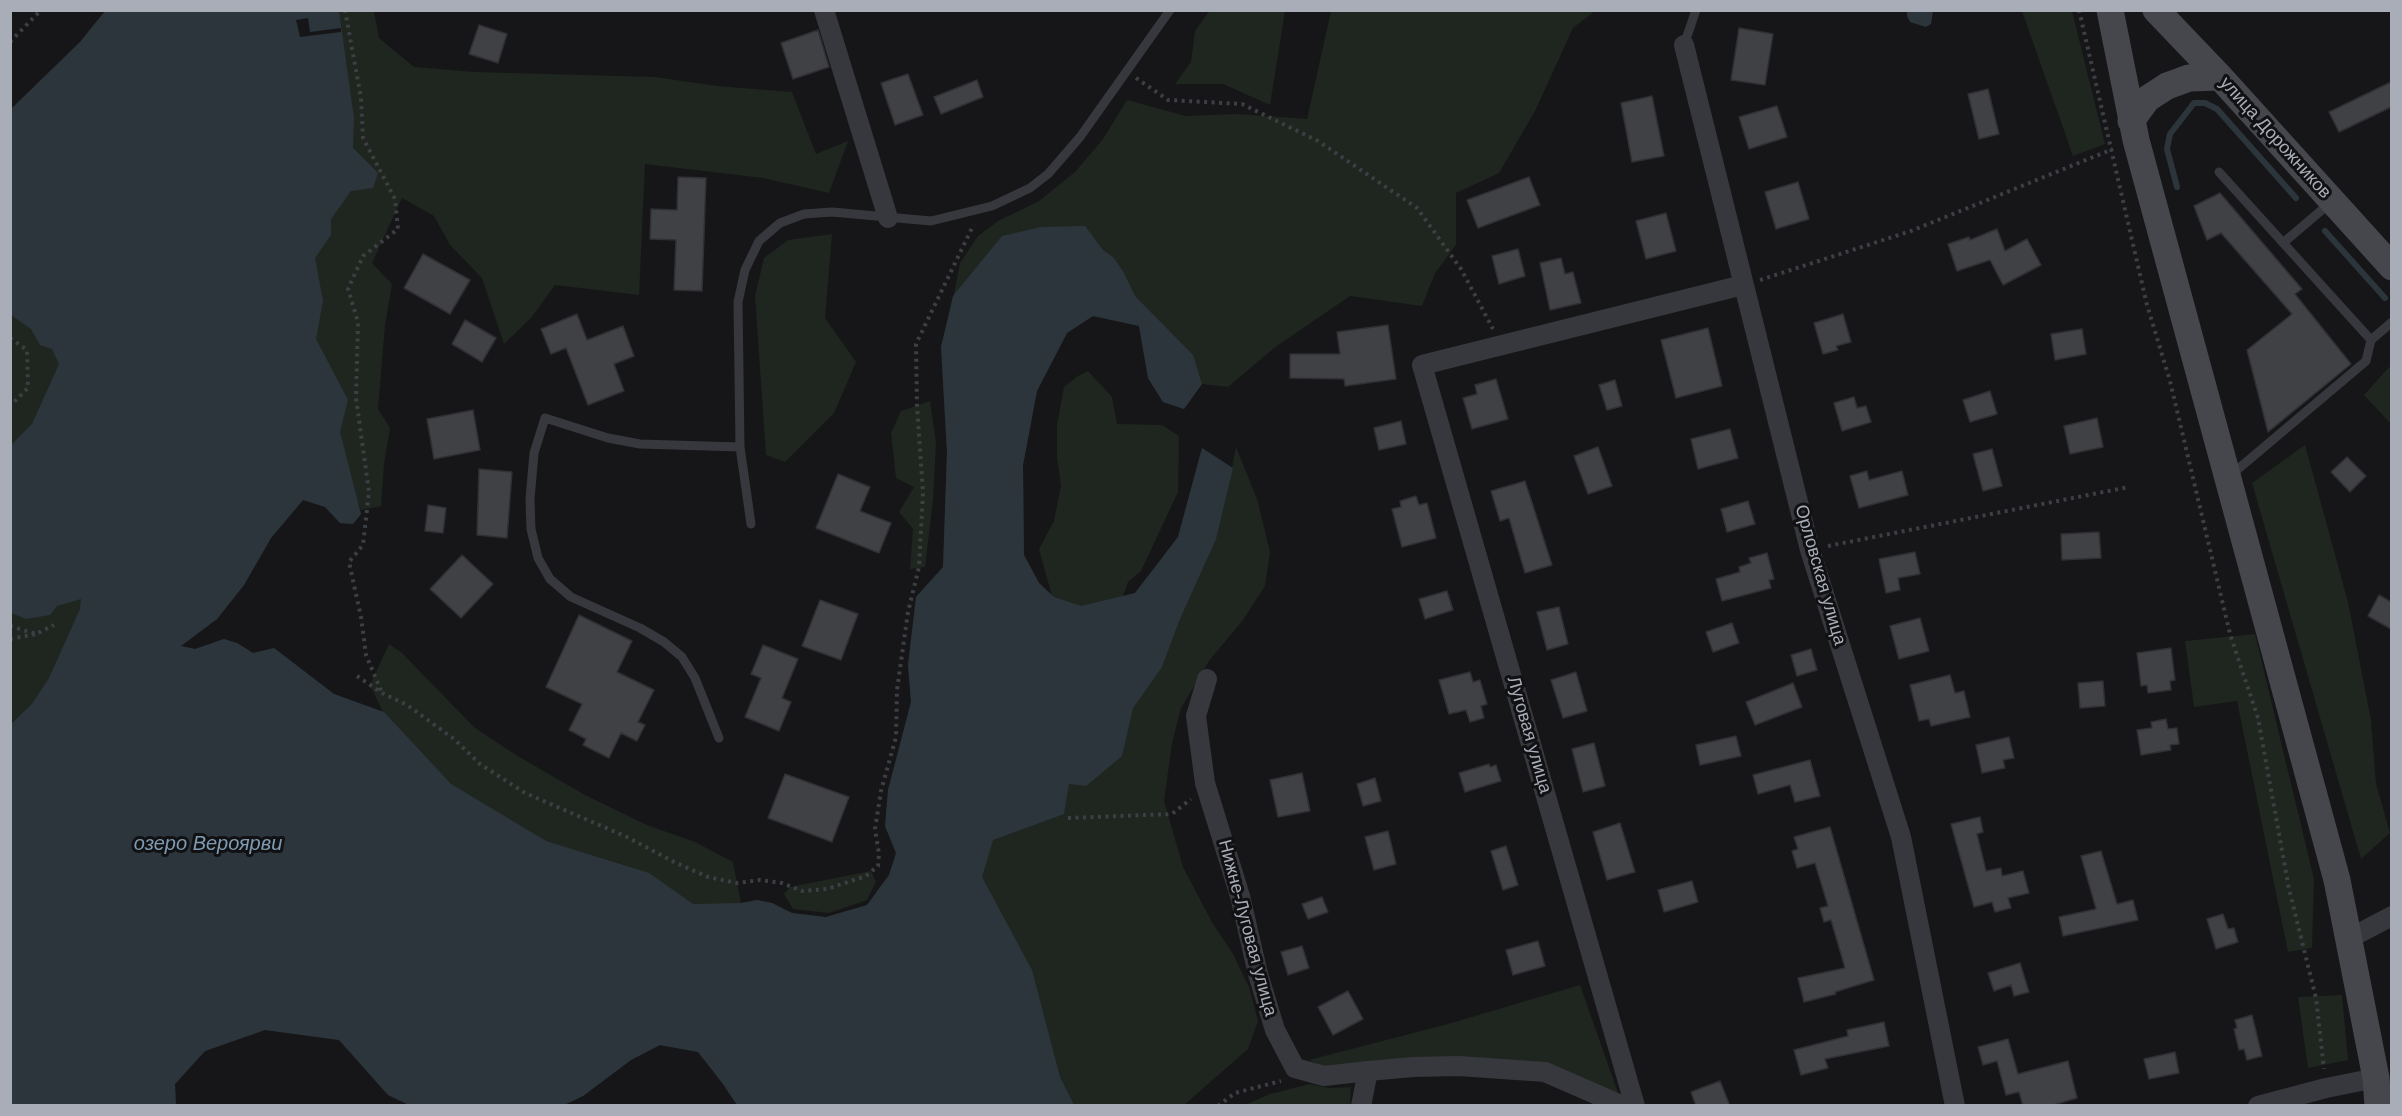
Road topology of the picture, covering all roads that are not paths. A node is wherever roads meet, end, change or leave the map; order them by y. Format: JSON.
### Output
{"nodes":[{"id":1,"x":824,"y":10,"type":"edge"},
{"id":2,"x":1170,"y":10,"type":"edge"},
{"id":3,"x":1696,"y":10,"type":"edge"},
{"id":4,"x":2110,"y":10,"type":"edge"},
{"id":5,"x":2156,"y":10,"type":"edge"},
{"id":6,"x":1684,"y":45,"type":"joint"},
{"id":7,"x":2220,"y":78,"type":"junction"},
{"id":8,"x":2126,"y":137,"type":"junction"},
{"id":9,"x":2218,"y":172,"type":"dead end"},
{"id":10,"x":2332,"y":201,"type":"junction"},
{"id":11,"x":888,"y":218,"type":"junction"},
{"id":12,"x":2283,"y":243,"type":"junction"},
{"id":13,"x":2391,"y":267,"type":"edge"},
{"id":14,"x":1743,"y":285,"type":"junction"},
{"id":15,"x":2391,"y":322,"type":"edge"},
{"id":16,"x":2371,"y":340,"type":"junction"},
{"id":17,"x":740,"y":447,"type":"junction"},
{"id":18,"x":2228,"y":478,"type":"junction"},
{"id":19,"x":751,"y":524,"type":"dead end"},
{"id":20,"x":1207,"y":679,"type":"dead end"},
{"id":21,"x":719,"y":738,"type":"dead end"},
{"id":22,"x":2391,"y":916,"type":"edge"},
{"id":23,"x":2350,"y":938,"type":"junction"},
{"id":24,"x":1368,"y":1071,"type":"junction"},
{"id":25,"x":2376,"y":1078,"type":"junction"},
{"id":26,"x":1361,"y":1106,"type":"edge"},
{"id":27,"x":1623,"y":1106,"type":"edge"},
{"id":28,"x":1635,"y":1106,"type":"edge"},
{"id":29,"x":1955,"y":1106,"type":"edge"},
{"id":30,"x":2258,"y":1106,"type":"edge"},
{"id":31,"x":2378,"y":1106,"type":"edge"}],
"edges":[{"from":1,"to":11,"type":"street"},
{"from":2,"to":11,"type":"lane"},
{"from":3,"to":6,"type":"lane"},
{"from":4,"to":8,"type":"main road"},
{"from":5,"to":7,"type":"main road","name":"улица Дорожников"},
{"from":6,"to":14,"type":"street","name":"Орловская улица"},
{"from":7,"to":8,"type":"main road"},
{"from":7,"to":10,"type":"main road","name":"улица Дорожников"},
{"from":8,"to":18,"type":"main road"},
{"from":9,"to":12,"type":"lane"},
{"from":10,"to":12,"type":"lane"},
{"from":10,"to":13,"type":"main road","name":"улица Дорожников"},
{"from":11,"to":17,"type":"lane"},
{"from":12,"to":16,"type":"lane"},
{"from":14,"to":28,"type":"street","name":"Луговая улица"},
{"from":14,"to":29,"type":"street","name":"Орловская улица"},
{"from":15,"to":16,"type":"lane"},
{"from":16,"to":18,"type":"lane"},
{"from":17,"to":19,"type":"lane"},
{"from":17,"to":21,"type":"lane"},
{"from":18,"to":23,"type":"main road"},
{"from":20,"to":24,"type":"street","name":"Нижне-Луговая улица"},
{"from":22,"to":23,"type":"street"},
{"from":23,"to":25,"type":"main road"},
{"from":24,"to":26,"type":"street"},
{"from":24,"to":27,"type":"street","name":"Нижне-Луговая улица"},
{"from":25,"to":30,"type":"street"},
{"from":25,"to":31,"type":"main road"}]}
